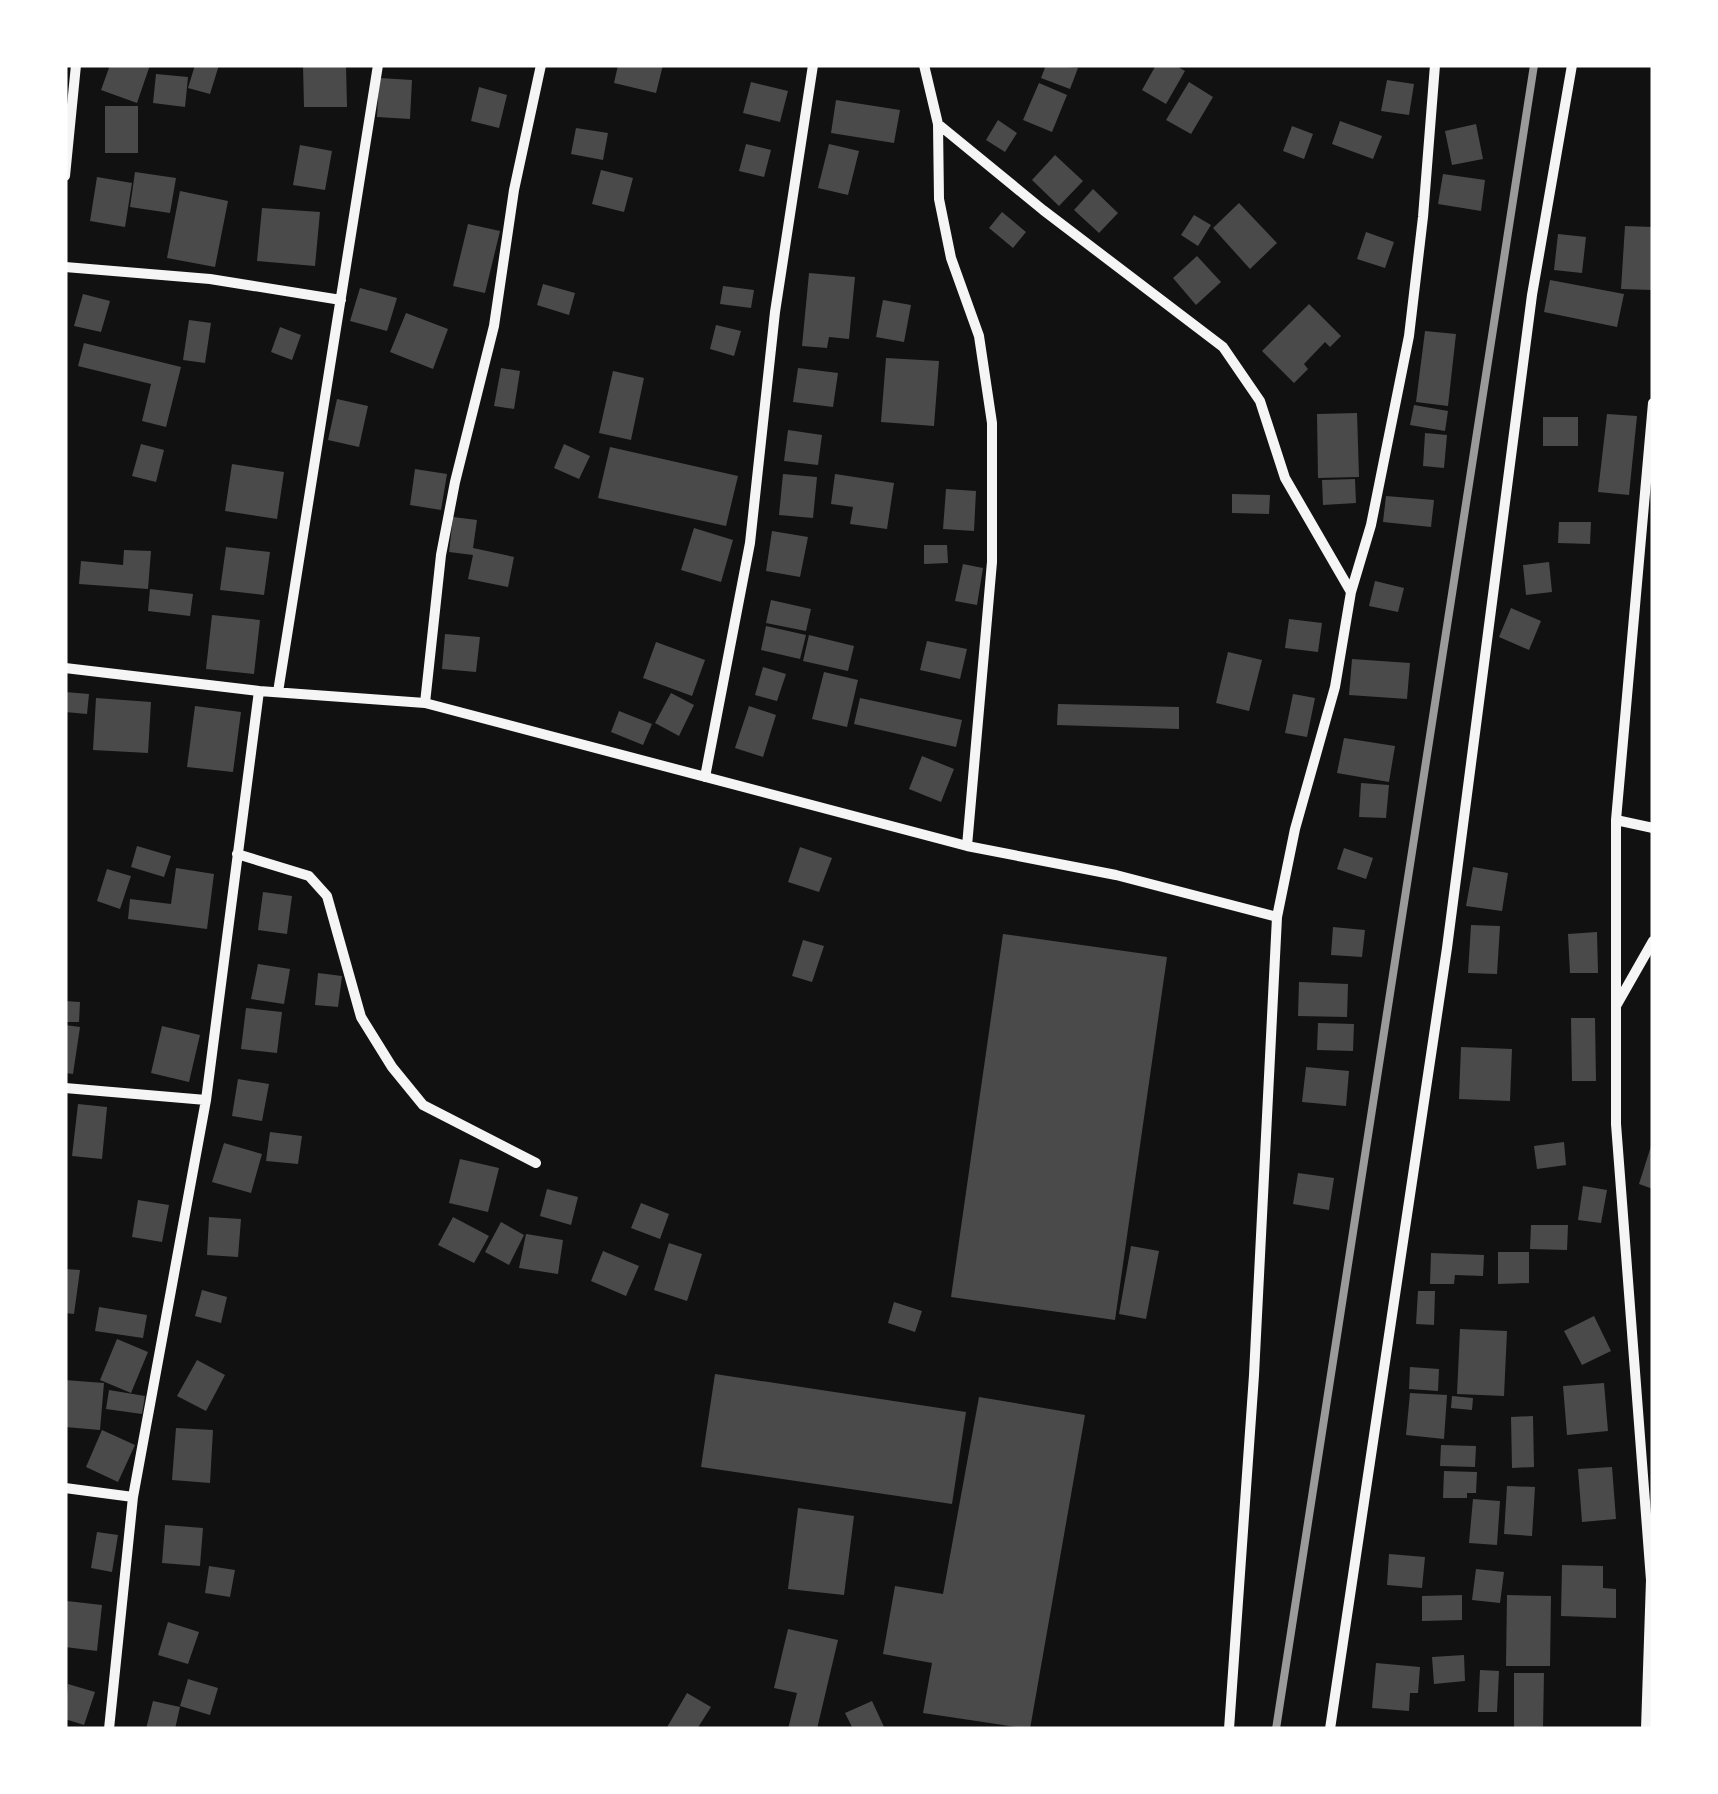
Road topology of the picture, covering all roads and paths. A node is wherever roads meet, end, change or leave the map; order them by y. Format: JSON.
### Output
{"nodes":[{"id":1,"x":76,"y":65,"type":"edge"},
{"id":2,"x":378,"y":65,"type":"edge"},
{"id":3,"x":541,"y":65,"type":"edge"},
{"id":4,"x":813,"y":65,"type":"edge"},
{"id":5,"x":924,"y":65,"type":"edge"},
{"id":6,"x":1434,"y":65,"type":"edge"},
{"id":7,"x":1572,"y":65,"type":"edge"},
{"id":8,"x":938,"y":124,"type":"junction"},
{"id":9,"x":65,"y":176,"type":"edge"},
{"id":10,"x":65,"y":267,"type":"edge"},
{"id":11,"x":341,"y":300,"type":"junction"},
{"id":12,"x":1653,"y":403,"type":"edge"},
{"id":13,"x":1351,"y":592,"type":"junction"},
{"id":14,"x":65,"y":668,"type":"edge"},
{"id":15,"x":259,"y":691,"type":"junction"},
{"id":16,"x":278,"y":692,"type":"junction"},
{"id":17,"x":425,"y":703,"type":"junction"},
{"id":18,"x":705,"y":777,"type":"junction"},
{"id":19,"x":1616,"y":820,"type":"junction"},
{"id":20,"x":1653,"y":828,"type":"edge"},
{"id":21,"x":968,"y":846,"type":"junction"},
{"id":22,"x":236,"y":854,"type":"junction"},
{"id":23,"x":1277,"y":917,"type":"junction"},
{"id":24,"x":1653,"y":941,"type":"edge"},
{"id":25,"x":1616,"y":1006,"type":"junction"},
{"id":26,"x":65,"y":1088,"type":"edge"},
{"id":27,"x":206,"y":1100,"type":"junction"},
{"id":28,"x":536,"y":1163,"type":"dead end"},
{"id":29,"x":65,"y":1488,"type":"edge"},
{"id":30,"x":133,"y":1497,"type":"junction"},
{"id":31,"x":1652,"y":1578,"type":"edge"},
{"id":32,"x":1652,"y":1617,"type":"edge"},
{"id":33,"x":109,"y":1729,"type":"edge"},
{"id":34,"x":1228,"y":1729,"type":"edge"},
{"id":35,"x":1330,"y":1729,"type":"edge"},
{"id":36,"x":1646,"y":1729,"type":"edge"}],
"edges":[{"from":1,"to":9,"type":"street"},
{"from":2,"to":11,"type":"street"},
{"from":3,"to":17,"type":"street"},
{"from":4,"to":18,"type":"street"},
{"from":5,"to":8,"type":"street"},
{"from":6,"to":13,"type":"street"},
{"from":7,"to":35,"type":"street"},
{"from":8,"to":13,"type":"street"},
{"from":8,"to":21,"type":"street"},
{"from":10,"to":11,"type":"street"},
{"from":11,"to":16,"type":"street"},
{"from":12,"to":19,"type":"street"},
{"from":13,"to":23,"type":"street"},
{"from":14,"to":15,"type":"street"},
{"from":15,"to":16,"type":"street"},
{"from":15,"to":22,"type":"street"},
{"from":16,"to":17,"type":"street"},
{"from":17,"to":18,"type":"street"},
{"from":18,"to":21,"type":"street"},
{"from":19,"to":20,"type":"street"},
{"from":19,"to":25,"type":"street"},
{"from":21,"to":23,"type":"street"},
{"from":22,"to":27,"type":"street"},
{"from":22,"to":28,"type":"street"},
{"from":23,"to":34,"type":"street"},
{"from":24,"to":25,"type":"street"},
{"from":25,"to":31,"type":"street"},
{"from":26,"to":27,"type":"street"},
{"from":27,"to":30,"type":"street"},
{"from":29,"to":30,"type":"street"},
{"from":30,"to":33,"type":"street"},
{"from":31,"to":32,"type":"street"},
{"from":32,"to":36,"type":"street"}]}
